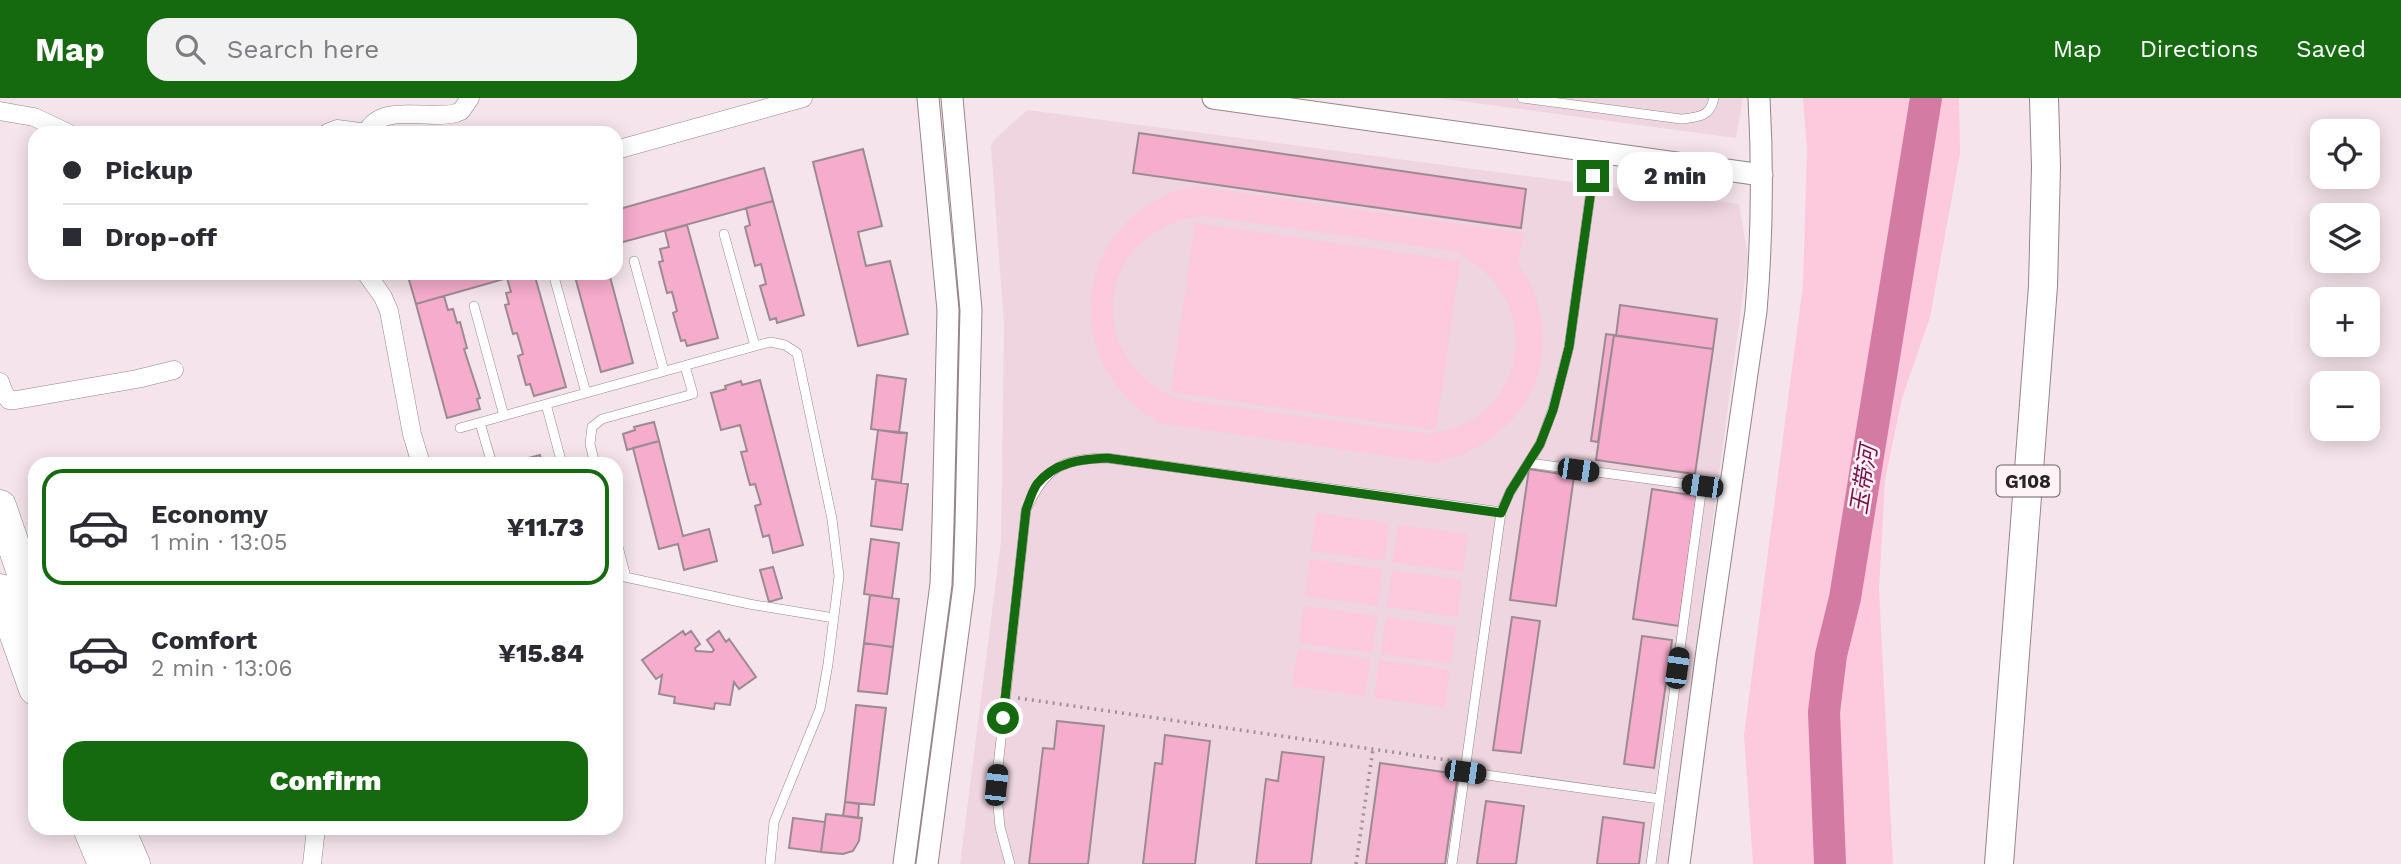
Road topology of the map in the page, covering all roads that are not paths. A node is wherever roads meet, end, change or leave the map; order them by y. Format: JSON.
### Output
{"nodes":[{"id":1,"x":470,"y":98,"type":"edge"},
{"id":2,"x":803,"y":98,"type":"edge"},
{"id":3,"x":928,"y":98,"type":"edge"},
{"id":4,"x":952,"y":98,"type":"edge"},
{"id":5,"x":1213,"y":98,"type":"edge"},
{"id":6,"x":1522,"y":98,"type":"edge"},
{"id":7,"x":1714,"y":98,"type":"edge"},
{"id":8,"x":1759,"y":98,"type":"edge"},
{"id":9,"x":2044,"y":98,"type":"edge"},
{"id":10,"x":0,"y":111,"type":"edge"},
{"id":11,"x":53,"y":126,"type":"edge"},
{"id":12,"x":373,"y":126,"type":"edge"},
{"id":13,"x":623,"y":148,"type":"edge"},
{"id":14,"x":1597,"y":152,"type":"junction"},
{"id":15,"x":1762,"y":175,"type":"junction"},
{"id":16,"x":724,"y":234,"type":"dead end"},
{"id":17,"x":634,"y":261,"type":"dead end"},
{"id":18,"x":371,"y":280,"type":"edge"},
{"id":19,"x":555,"y":280,"type":"edge"},
{"id":20,"x":474,"y":306,"type":"dead end"},
{"id":21,"x":755,"y":346,"type":"junction"},
{"id":22,"x":685,"y":366,"type":"junction"},
{"id":23,"x":174,"y":370,"type":"dead end"},
{"id":24,"x":664,"y":371,"type":"junction"},
{"id":25,"x":0,"y":382,"type":"edge"},
{"id":26,"x":586,"y":393,"type":"junction"},
{"id":27,"x":546,"y":404,"type":"junction"},
{"id":28,"x":504,"y":416,"type":"junction"},
{"id":29,"x":480,"y":423,"type":"junction"},
{"id":30,"x":460,"y":428,"type":"dead end"},
{"id":31,"x":419,"y":457,"type":"edge"},
{"id":32,"x":490,"y":457,"type":"edge"},
{"id":33,"x":560,"y":457,"type":"edge"},
{"id":34,"x":594,"y":457,"type":"edge"},
{"id":35,"x":1529,"y":463,"type":"junction"},
{"id":36,"x":0,"y":506,"type":"edge"},
{"id":37,"x":1501,"y":513,"type":"junction"},
{"id":38,"x":623,"y":566,"type":"edge"},
{"id":39,"x":623,"y":576,"type":"edge"},
{"id":40,"x":626,"y":577,"type":"junction"},
{"id":41,"x":28,"y":588,"type":"edge"},
{"id":42,"x":0,"y":590,"type":"edge"},
{"id":43,"x":834,"y":618,"type":"junction"},
{"id":44,"x":28,"y":669,"type":"edge"},
{"id":45,"x":1466,"y":767,"type":"junction"},
{"id":46,"x":1660,"y":799,"type":"junction"},
{"id":47,"x":92,"y":835,"type":"edge"},
{"id":48,"x":121,"y":835,"type":"edge"},
{"id":49,"x":315,"y":835,"type":"edge"},
{"id":50,"x":104,"y":864,"type":"edge"},
{"id":51,"x":134,"y":864,"type":"edge"},
{"id":52,"x":312,"y":864,"type":"edge"},
{"id":53,"x":770,"y":864,"type":"edge"},
{"id":54,"x":904,"y":864,"type":"edge"},
{"id":55,"x":927,"y":864,"type":"edge"},
{"id":56,"x":1010,"y":864,"type":"edge"},
{"id":57,"x":1452,"y":864,"type":"edge"},
{"id":58,"x":1651,"y":864,"type":"edge"},
{"id":59,"x":1679,"y":864,"type":"edge"},
{"id":60,"x":1999,"y":864,"type":"edge"}],
"edges":[{"from":1,"to":12,"type":"street"},
{"from":2,"to":13,"type":"street"},
{"from":3,"to":54,"type":"street"},
{"from":4,"to":55,"type":"street"},
{"from":5,"to":14,"type":"street"},
{"from":6,"to":7,"type":"lane"},
{"from":8,"to":15,"type":"street"},
{"from":9,"to":60,"type":"highway","number":"G108"},
{"from":10,"to":11,"type":"street"},
{"from":14,"to":15,"type":"street"},
{"from":14,"to":35,"type":"lane"},
{"from":15,"to":59,"type":"street"},
{"from":16,"to":21,"type":"lane"},
{"from":17,"to":24,"type":"lane"},
{"from":18,"to":31,"type":"street"},
{"from":19,"to":26,"type":"lane"},
{"from":20,"to":28,"type":"lane"},
{"from":21,"to":22,"type":"lane"},
{"from":21,"to":43,"type":"lane"},
{"from":22,"to":24,"type":"lane"},
{"from":22,"to":34,"type":"lane"},
{"from":23,"to":25,"type":"street"},
{"from":24,"to":26,"type":"lane"},
{"from":26,"to":27,"type":"lane"},
{"from":27,"to":28,"type":"lane"},
{"from":27,"to":33,"type":"lane"},
{"from":28,"to":29,"type":"lane"},
{"from":29,"to":30,"type":"lane"},
{"from":29,"to":32,"type":"lane"},
{"from":35,"to":37,"type":"lane"},
{"from":35,"to":46,"type":"lane"},
{"from":36,"to":41,"type":"highway"},
{"from":37,"to":45,"type":"lane"},
{"from":37,"to":56,"type":"lane"},
{"from":38,"to":40,"type":"lane"},
{"from":39,"to":40,"type":"lane"},
{"from":40,"to":43,"type":"lane"},
{"from":42,"to":44,"type":"highway"},
{"from":43,"to":53,"type":"lane"},
{"from":45,"to":46,"type":"lane"},
{"from":45,"to":57,"type":"lane"},
{"from":46,"to":58,"type":"lane"},
{"from":47,"to":50,"type":"highway"},
{"from":48,"to":51,"type":"highway"},
{"from":49,"to":52,"type":"street"}]}
